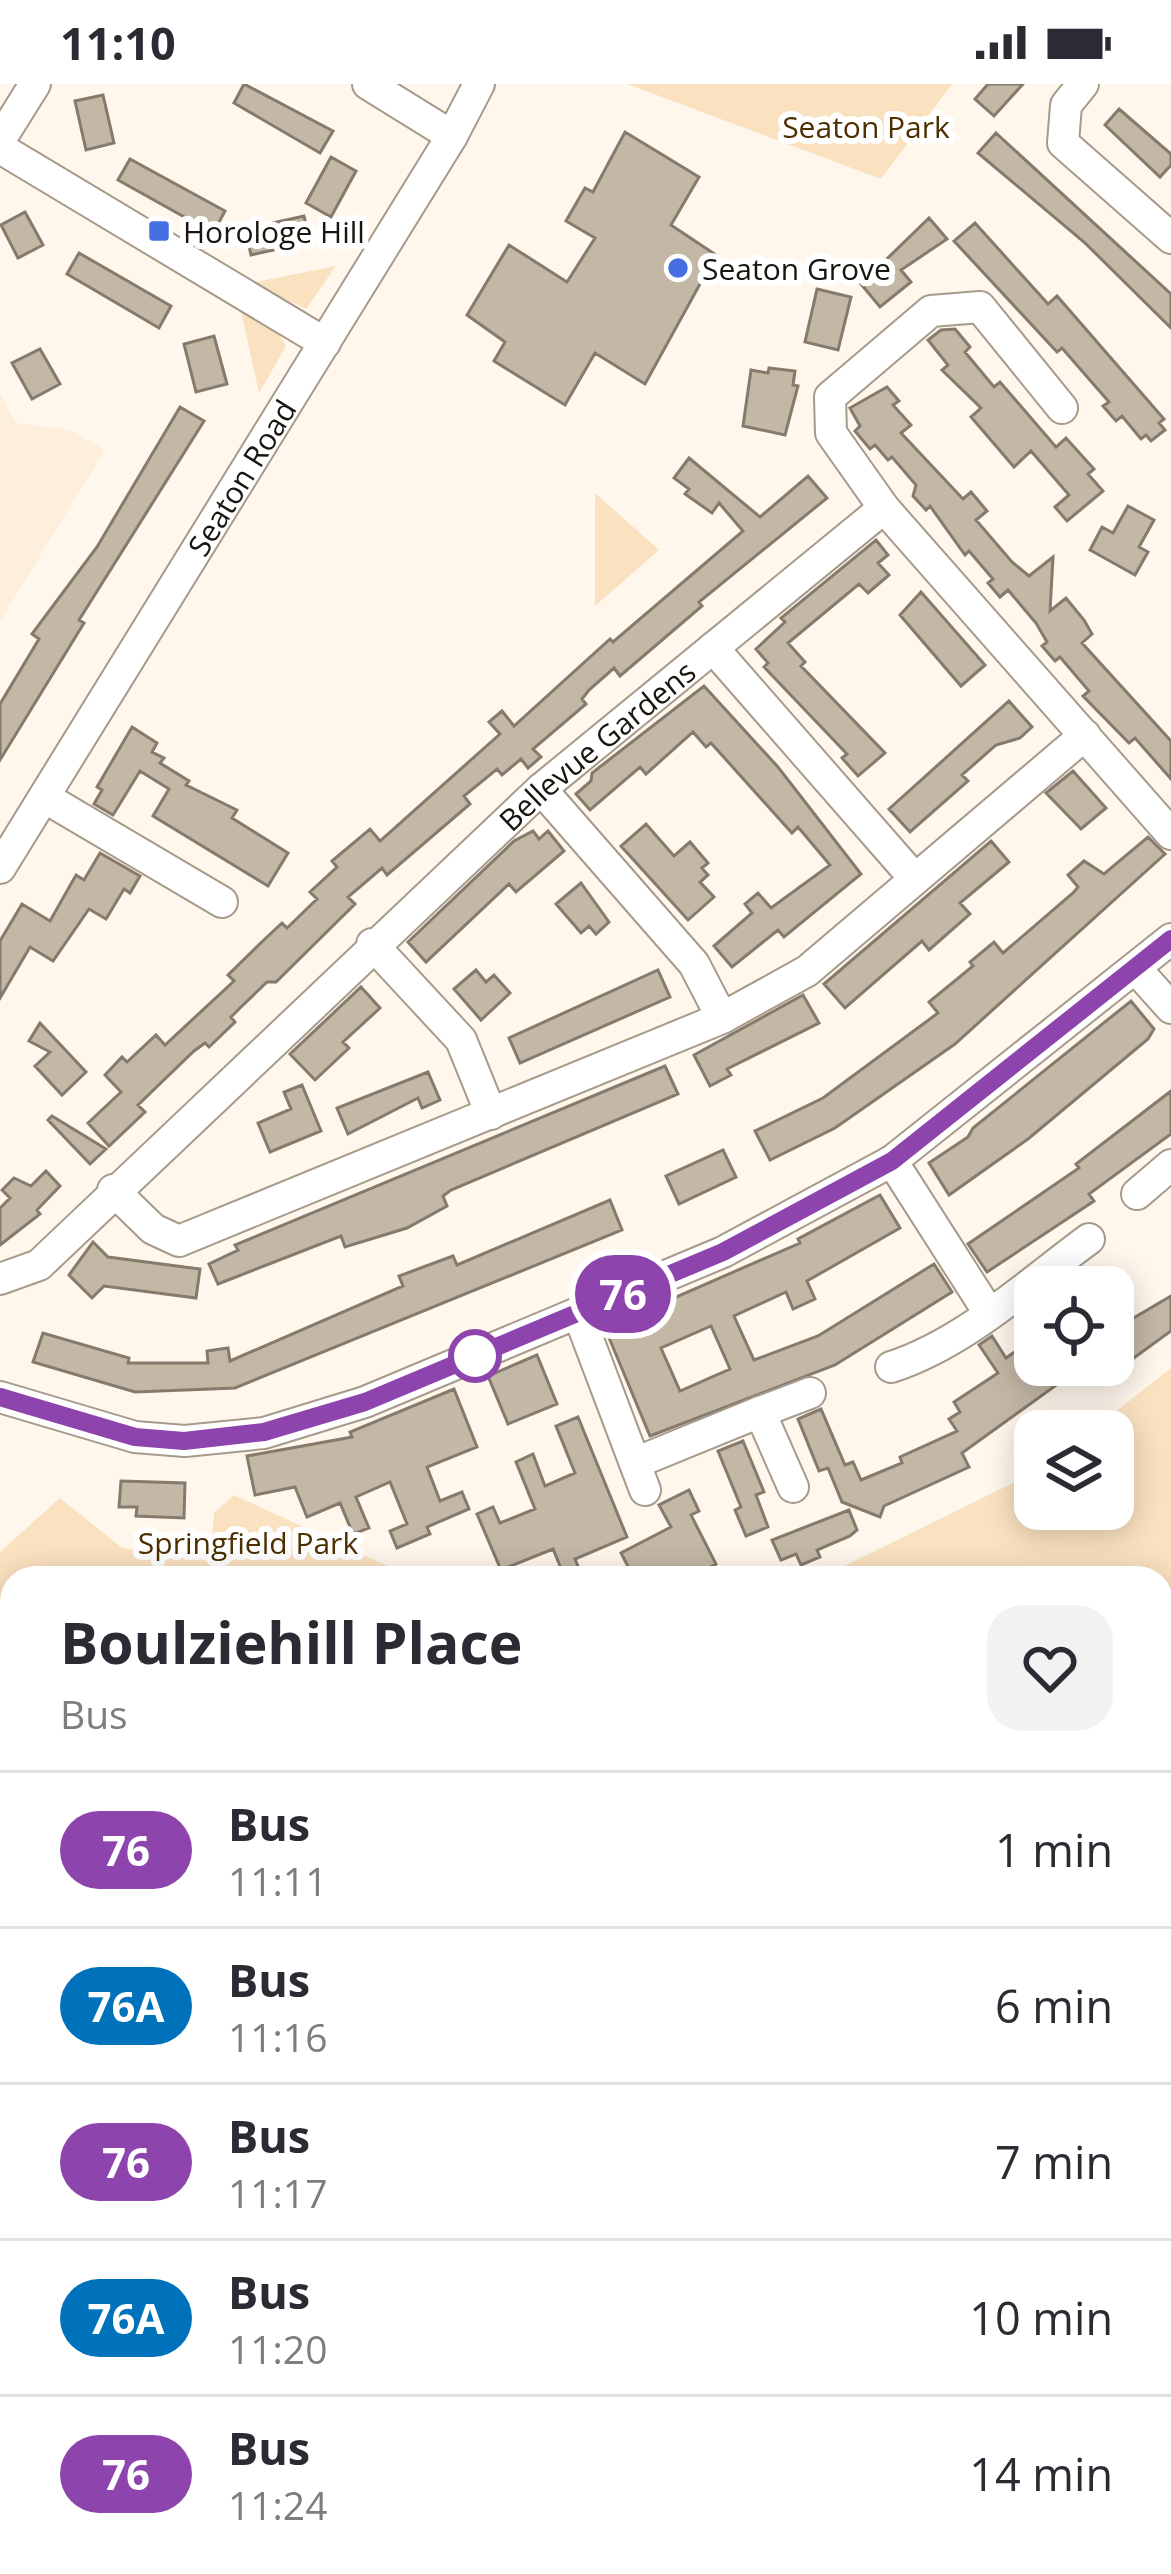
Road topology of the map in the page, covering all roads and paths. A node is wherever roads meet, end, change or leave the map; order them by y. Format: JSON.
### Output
{"nodes":[{"id":1,"x":35,"y":84,"type":"edge"},
{"id":2,"x":368,"y":84,"type":"edge"},
{"id":3,"x":478,"y":84,"type":"edge"},
{"id":4,"x":1083,"y":84,"type":"edge"},
{"id":5,"x":452,"y":136,"type":"junction"},
{"id":6,"x":0,"y":144,"type":"edge"},
{"id":7,"x":1171,"y":238,"type":"edge"},
{"id":8,"x":325,"y":343,"type":"junction"},
{"id":9,"x":1062,"y":408,"type":"dead end"},
{"id":10,"x":884,"y":508,"type":"junction"},
{"id":11,"x":713,"y":648,"type":"junction"},
{"id":12,"x":1084,"y":735,"type":"junction"},
{"id":13,"x":542,"y":789,"type":"junction"},
{"id":14,"x":44,"y":797,"type":"junction"},
{"id":15,"x":1171,"y":833,"type":"edge"},
{"id":16,"x":0,"y":868,"type":"edge"},
{"id":17,"x":915,"y":879,"type":"junction"},
{"id":18,"x":222,"y":902,"type":"dead end"},
{"id":19,"x":1171,"y":939,"type":"edge"},
{"id":20,"x":373,"y":944,"type":"junction"},
{"id":21,"x":1137,"y":970,"type":"junction"},
{"id":22,"x":1171,"y":1008,"type":"edge"},
{"id":23,"x":722,"y":1018,"type":"junction"},
{"id":24,"x":491,"y":1114,"type":"junction"},
{"id":25,"x":892,"y":1161,"type":"junction"},
{"id":26,"x":1171,"y":1165,"type":"edge"},
{"id":27,"x":113,"y":1190,"type":"junction"},
{"id":28,"x":1137,"y":1194,"type":"dead end"},
{"id":29,"x":1088,"y":1239,"type":"dead end"},
{"id":30,"x":0,"y":1279,"type":"edge"},
{"id":31,"x":578,"y":1312,"type":"junction"},
{"id":32,"x":989,"y":1312,"type":"junction"},
{"id":33,"x":891,"y":1367,"type":"dead end"},
{"id":34,"x":810,"y":1393,"type":"dead end"},
{"id":35,"x":0,"y":1397,"type":"edge"},
{"id":36,"x":760,"y":1412,"type":"junction"},
{"id":37,"x":793,"y":1487,"type":"dead end"}],
"edges":[{"from":1,"to":6,"type":"street"},
{"from":2,"to":5,"type":"street"},
{"from":3,"to":5,"type":"street","name":"Seaton Road"},
{"from":4,"to":7,"type":"street"},
{"from":5,"to":8,"type":"street","name":"Seaton Road"},
{"from":6,"to":8,"type":"street"},
{"from":8,"to":14,"type":"street","name":"Seaton Road"},
{"from":9,"to":10,"type":"street"},
{"from":10,"to":11,"type":"street","name":"Bellevue Gardens"},
{"from":10,"to":12,"type":"street"},
{"from":11,"to":13,"type":"street","name":"Bellevue Gardens"},
{"from":11,"to":17,"type":"street"},
{"from":12,"to":15,"type":"street"},
{"from":12,"to":17,"type":"street"},
{"from":13,"to":20,"type":"street","name":"Bellevue Gardens"},
{"from":13,"to":23,"type":"street"},
{"from":14,"to":16,"type":"street","name":"Seaton Road"},
{"from":14,"to":18,"type":"street"},
{"from":17,"to":23,"type":"street"},
{"from":19,"to":21,"type":"street"},
{"from":20,"to":24,"type":"street"},
{"from":20,"to":27,"type":"street","name":"Bellevue Gardens"},
{"from":21,"to":22,"type":"street"},
{"from":21,"to":25,"type":"street"},
{"from":23,"to":24,"type":"street"},
{"from":24,"to":27,"type":"street"},
{"from":25,"to":31,"type":"street"},
{"from":25,"to":32,"type":"street"},
{"from":26,"to":28,"type":"street"},
{"from":27,"to":30,"type":"street","name":"Bellevue Gardens"},
{"from":29,"to":32,"type":"street"},
{"from":31,"to":35,"type":"street"},
{"from":31,"to":36,"type":"street"},
{"from":32,"to":33,"type":"street"},
{"from":34,"to":36,"type":"street"},
{"from":36,"to":37,"type":"street"}]}
